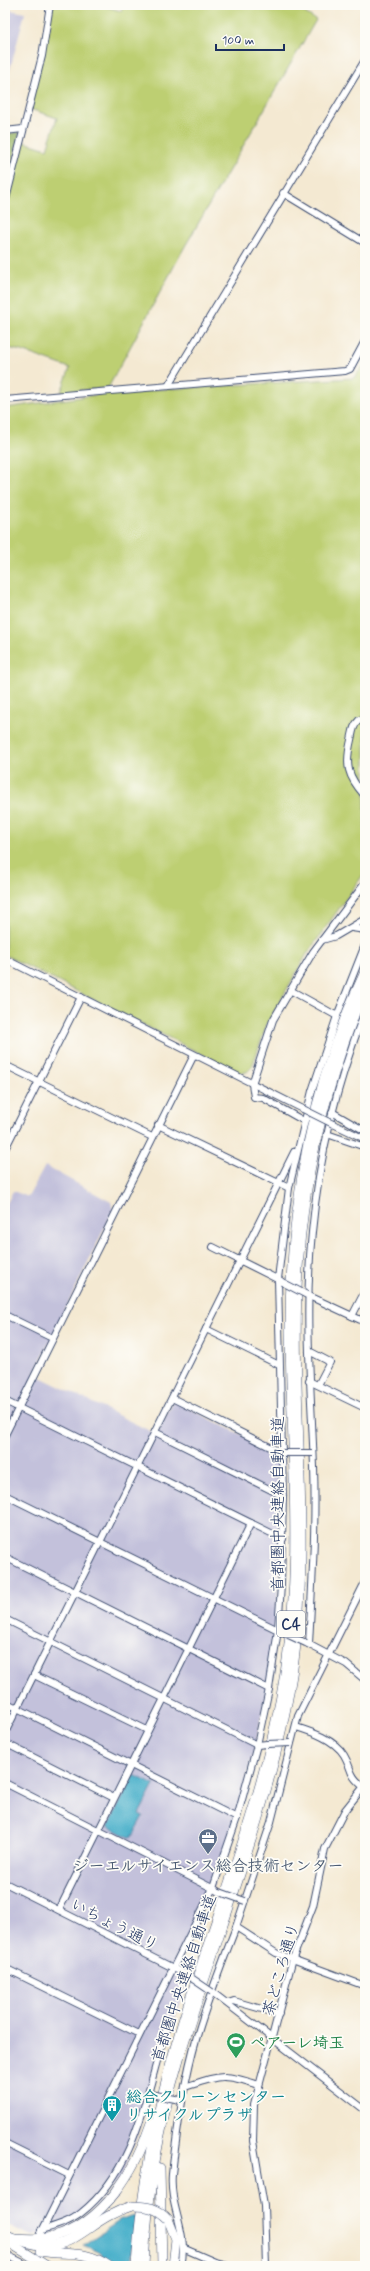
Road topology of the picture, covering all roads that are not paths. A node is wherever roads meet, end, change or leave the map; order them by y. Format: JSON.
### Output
{"nodes":[{"id":1,"x":50,"y":5,"type":"edge"},
{"id":2,"x":365,"y":60,"type":"edge"},
{"id":3,"x":23,"y":129,"type":"junction"},
{"id":4,"x":5,"y":130,"type":"edge"},
{"id":5,"x":283,"y":193,"type":"junction"},
{"id":6,"x":5,"y":203,"type":"edge"},
{"id":7,"x":365,"y":243,"type":"edge"},
{"id":8,"x":365,"y":341,"type":"edge"},
{"id":9,"x":168,"y":386,"type":"junction"},
{"id":10,"x":5,"y":400,"type":"edge"},
{"id":11,"x":359,"y":720,"type":"tunnel mouth"},
{"id":12,"x":364,"y":793,"type":"edge"},
{"id":13,"x":365,"y":883,"type":"edge"},
{"id":14,"x":365,"y":920,"type":"edge"},
{"id":15,"x":352,"y":928,"type":"junction"},
{"id":16,"x":365,"y":930,"type":"edge"},
{"id":17,"x":322,"y":940,"type":"junction"},
{"id":18,"x":365,"y":946,"type":"edge"},
{"id":19,"x":5,"y":959,"type":"edge"},
{"id":20,"x":365,"y":972,"type":"edge"},
{"id":21,"x":365,"y":988,"type":"edge"},
{"id":22,"x":290,"y":990,"type":"junction"},
{"id":23,"x":80,"y":997,"type":"junction"},
{"id":24,"x":365,"y":1011,"type":"edge"},
{"id":25,"x":337,"y":1016,"type":"junction"},
{"id":26,"x":194,"y":1055,"type":"junction"},
{"id":27,"x":5,"y":1064,"type":"edge"},
{"id":28,"x":39,"y":1081,"type":"junction"},
{"id":29,"x":252,"y":1084,"type":"junction"},
{"id":30,"x":332,"y":1112,"type":"junction"},
{"id":31,"x":304,"y":1121,"type":"junction"},
{"id":32,"x":158,"y":1124,"type":"junction"},
{"id":33,"x":365,"y":1131,"type":"edge"},
{"id":34,"x":327,"y":1134,"type":"junction"},
{"id":35,"x":152,"y":1138,"type":"junction"},
{"id":36,"x":365,"y":1139,"type":"edge"},
{"id":37,"x":298,"y":1144,"type":"junction"},
{"id":38,"x":365,"y":1147,"type":"edge"},
{"id":39,"x":5,"y":1149,"type":"edge"},
{"id":40,"x":279,"y":1183,"type":"junction"},
{"id":41,"x":289,"y":1188,"type":"junction"},
{"id":42,"x":213,"y":1247,"type":"dead end"},
{"id":43,"x":240,"y":1261,"type":"junction"},
{"id":44,"x":280,"y":1280,"type":"junction"},
{"id":45,"x":365,"y":1291,"type":"edge"},
{"id":46,"x":308,"y":1295,"type":"junction"},
{"id":47,"x":5,"y":1315,"type":"edge"},
{"id":48,"x":352,"y":1316,"type":"junction"},
{"id":49,"x":365,"y":1322,"type":"edge"},
{"id":50,"x":206,"y":1329,"type":"junction"},
{"id":51,"x":52,"y":1338,"type":"junction"},
{"id":52,"x":309,"y":1351,"type":"junction"},
{"id":53,"x":279,"y":1365,"type":"junction"},
{"id":54,"x":309,"y":1381,"type":"junction"},
{"id":55,"x":318,"y":1385,"type":"junction"},
{"id":56,"x":172,"y":1398,"type":"junction"},
{"id":57,"x":5,"y":1401,"type":"edge"},
{"id":58,"x":18,"y":1407,"type":"junction"},
{"id":59,"x":365,"y":1408,"type":"edge"},
{"id":60,"x":155,"y":1432,"type":"junction"},
{"id":61,"x":5,"y":1435,"type":"edge"},
{"id":62,"x":282,"y":1453,"type":"junction"},
{"id":63,"x":313,"y":1453,"type":"junction"},
{"id":64,"x":138,"y":1466,"type":"junction"},
{"id":65,"x":5,"y":1495,"type":"edge"},
{"id":66,"x":283,"y":1496,"type":"junction"},
{"id":67,"x":251,"y":1523,"type":"junction"},
{"id":68,"x":283,"y":1538,"type":"junction"},
{"id":69,"x":100,"y":1542,"type":"junction"},
{"id":70,"x":5,"y":1557,"type":"edge"},
{"id":71,"x":365,"y":1582,"type":"edge"},
{"id":72,"x":75,"y":1592,"type":"junction"},
{"id":73,"x":214,"y":1597,"type":"junction"},
{"id":74,"x":5,"y":1619,"type":"edge"},
{"id":75,"x":280,"y":1631,"type":"junction"},
{"id":76,"x":50,"y":1642,"type":"junction"},
{"id":77,"x":307,"y":1644,"type":"junction"},
{"id":78,"x":188,"y":1648,"type":"junction"},
{"id":79,"x":329,"y":1654,"type":"junction"},
{"id":80,"x":34,"y":1675,"type":"junction"},
{"id":81,"x":365,"y":1680,"type":"edge"},
{"id":82,"x":269,"y":1689,"type":"junction"},
{"id":83,"x":163,"y":1697,"type":"junction"},
{"id":84,"x":5,"y":1702,"type":"edge"},
{"id":85,"x":17,"y":1708,"type":"junction"},
{"id":86,"x":296,"y":1727,"type":"junction"},
{"id":87,"x":147,"y":1730,"type":"junction"},
{"id":88,"x":5,"y":1733,"type":"edge"},
{"id":89,"x":291,"y":1743,"type":"junction"},
{"id":90,"x":5,"y":1744,"type":"edge"},
{"id":91,"x":257,"y":1745,"type":"junction"},
{"id":92,"x":131,"y":1765,"type":"junction"},
{"id":93,"x":5,"y":1783,"type":"edge"},
{"id":94,"x":364,"y":1787,"type":"edge"},
{"id":95,"x":114,"y":1798,"type":"junction"},
{"id":96,"x":237,"y":1818,"type":"junction"},
{"id":97,"x":99,"y":1829,"type":"junction"},
{"id":98,"x":5,"y":1883,"type":"edge"},
{"id":99,"x":215,"y":1889,"type":"junction"},
{"id":100,"x":245,"y":1901,"type":"junction"},
{"id":101,"x":59,"y":1910,"type":"junction"},
{"id":102,"x":236,"y":1927,"type":"junction"},
{"id":103,"x":293,"y":1958,"type":"junction"},
{"id":104,"x":173,"y":1967,"type":"junction"},
{"id":105,"x":5,"y":1968,"type":"edge"},
{"id":106,"x":365,"y":1986,"type":"edge"},
{"id":107,"x":212,"y":1992,"type":"junction"},
{"id":108,"x":228,"y":2003,"type":"junction"},
{"id":109,"x":280,"y":2014,"type":"junction"},
{"id":110,"x":167,"y":2027,"type":"dead end"},
{"id":111,"x":139,"y":2034,"type":"junction"},
{"id":112,"x":273,"y":2039,"type":"junction"},
{"id":113,"x":175,"y":2048,"type":"junction"},
{"id":114,"x":178,"y":2062,"type":"junction"},
{"id":115,"x":259,"y":2085,"type":"junction"},
{"id":116,"x":185,"y":2087,"type":"junction"},
{"id":117,"x":150,"y":2094,"type":"junction"},
{"id":118,"x":181,"y":2101,"type":"junction"},
{"id":119,"x":365,"y":2110,"type":"edge"},
{"id":120,"x":5,"y":2143,"type":"edge"},
{"id":121,"x":69,"y":2175,"type":"junction"},
{"id":122,"x":7,"y":2237,"type":"edge"},
{"id":123,"x":185,"y":2249,"type":"junction"},
{"id":124,"x":5,"y":2254,"type":"edge"},
{"id":125,"x":26,"y":2263,"type":"edge"},
{"id":126,"x":47,"y":2266,"type":"edge"},
{"id":127,"x":109,"y":2266,"type":"edge"},
{"id":128,"x":136,"y":2266,"type":"edge"},
{"id":129,"x":144,"y":2266,"type":"edge"},
{"id":130,"x":162,"y":2266,"type":"edge"},
{"id":131,"x":174,"y":2266,"type":"edge"},
{"id":132,"x":181,"y":2266,"type":"edge"},
{"id":133,"x":232,"y":2266,"type":"edge"},
{"id":134,"x":266,"y":2266,"type":"edge"}],
"edges":[{"from":1,"to":3,"type":"street"},
{"from":2,"to":5,"type":"street"},
{"from":3,"to":4,"type":"street"},
{"from":3,"to":6,"type":"street"},
{"from":5,"to":7,"type":"street"},
{"from":5,"to":9,"type":"street"},
{"from":8,"to":9,"type":"street"},
{"from":9,"to":10,"type":"street"},
{"from":11,"to":12,"type":"street"},
{"from":13,"to":17,"type":"street"},
{"from":14,"to":15,"type":"street"},
{"from":15,"to":16,"type":"street"},
{"from":15,"to":17,"type":"street"},
{"from":17,"to":22,"type":"street"},
{"from":18,"to":25,"type":"street"},
{"from":19,"to":23,"type":"street"},
{"from":20,"to":113,"type":"highway","name":"首都圏中央連絡自動車道","number":"C4"},
{"from":21,"to":114,"type":"highway","name":"首都圏中央連絡自動車道","number":"C4"},
{"from":22,"to":25,"type":"street"},
{"from":22,"to":29,"type":"street"},
{"from":23,"to":26,"type":"street"},
{"from":23,"to":28,"type":"street"},
{"from":24,"to":30,"type":"street"},
{"from":25,"to":31,"type":"street"},
{"from":26,"to":29,"type":"street"},
{"from":26,"to":32,"type":"street"},
{"from":27,"to":28,"type":"street"},
{"from":28,"to":35,"type":"street"},
{"from":28,"to":39,"type":"street"},
{"from":29,"to":31,"type":"street"},
{"from":29,"to":36,"type":"street","bridge":true},
{"from":30,"to":33,"type":"street"},
{"from":30,"to":34,"type":"street"},
{"from":31,"to":37,"type":"street"},
{"from":32,"to":35,"type":"street"},
{"from":32,"to":40,"type":"street"},
{"from":34,"to":38,"type":"street"},
{"from":34,"to":46,"type":"street"},
{"from":35,"to":51,"type":"street"},
{"from":37,"to":40,"type":"street"},
{"from":37,"to":41,"type":"street"},
{"from":40,"to":41,"type":"street"},
{"from":40,"to":43,"type":"street"},
{"from":41,"to":44,"type":"street"},
{"from":42,"to":43,"type":"street"},
{"from":43,"to":44,"type":"street"},
{"from":43,"to":50,"type":"street"},
{"from":44,"to":46,"type":"street","bridge":true},
{"from":44,"to":53,"type":"street"},
{"from":45,"to":48,"type":"street"},
{"from":46,"to":48,"type":"street"},
{"from":46,"to":52,"type":"street"},
{"from":47,"to":51,"type":"street"},
{"from":48,"to":49,"type":"street"},
{"from":50,"to":53,"type":"street"},
{"from":50,"to":56,"type":"street"},
{"from":51,"to":58,"type":"street"},
{"from":52,"to":54,"type":"street"},
{"from":52,"to":55,"type":"street"},
{"from":53,"to":62,"type":"street"},
{"from":54,"to":55,"type":"street"},
{"from":54,"to":63,"type":"street"},
{"from":55,"to":59,"type":"street"},
{"from":56,"to":60,"type":"street"},
{"from":56,"to":62,"type":"street"},
{"from":57,"to":58,"type":"street"},
{"from":58,"to":61,"type":"street"},
{"from":58,"to":64,"type":"street"},
{"from":60,"to":64,"type":"street"},
{"from":60,"to":66,"type":"street"},
{"from":62,"to":63,"type":"street","bridge":true},
{"from":62,"to":66,"type":"street"},
{"from":63,"to":77,"type":"street"},
{"from":64,"to":67,"type":"street"},
{"from":64,"to":69,"type":"street"},
{"from":65,"to":69,"type":"street"},
{"from":66,"to":68,"type":"street"},
{"from":67,"to":68,"type":"street"},
{"from":67,"to":73,"type":"street"},
{"from":68,"to":75,"type":"street"},
{"from":69,"to":72,"type":"street"},
{"from":69,"to":73,"type":"street"},
{"from":70,"to":72,"type":"street"},
{"from":71,"to":79,"type":"street"},
{"from":72,"to":76,"type":"street"},
{"from":72,"to":78,"type":"street"},
{"from":73,"to":75,"type":"street"},
{"from":73,"to":78,"type":"street"},
{"from":74,"to":76,"type":"street"},
{"from":75,"to":77,"type":"street","bridge":true},
{"from":75,"to":82,"type":"street"},
{"from":76,"to":80,"type":"street"},
{"from":76,"to":83,"type":"street"},
{"from":77,"to":79,"type":"street"},
{"from":78,"to":82,"type":"street"},
{"from":78,"to":83,"type":"street"},
{"from":79,"to":81,"type":"street"},
{"from":79,"to":86,"type":"street"},
{"from":80,"to":85,"type":"street"},
{"from":80,"to":87,"type":"street"},
{"from":82,"to":91,"type":"street"},
{"from":83,"to":87,"type":"street"},
{"from":83,"to":91,"type":"street"},
{"from":84,"to":85,"type":"street"},
{"from":85,"to":88,"type":"street"},
{"from":85,"to":92,"type":"street"},
{"from":86,"to":89,"type":"street"},
{"from":86,"to":94,"type":"street"},
{"from":87,"to":92,"type":"street"},
{"from":89,"to":91,"type":"street","bridge":true},
{"from":89,"to":100,"type":"street"},
{"from":90,"to":95,"type":"street"},
{"from":91,"to":96,"type":"street"},
{"from":92,"to":95,"type":"street"},
{"from":92,"to":96,"type":"street"},
{"from":93,"to":97,"type":"street"},
{"from":94,"to":103,"type":"street","name":"茶どころ通り"},
{"from":95,"to":97,"type":"street"},
{"from":96,"to":99,"type":"street"},
{"from":97,"to":99,"type":"street"},
{"from":97,"to":101,"type":"street"},
{"from":98,"to":101,"type":"street","name":"いちょう通り"},
{"from":99,"to":100,"type":"street","bridge":true},
{"from":99,"to":104,"type":"street"},
{"from":100,"to":102,"type":"street"},
{"from":101,"to":104,"type":"street","name":"いちょう通り"},
{"from":102,"to":103,"type":"street"},
{"from":102,"to":107,"type":"street"},
{"from":103,"to":106,"type":"street"},
{"from":103,"to":109,"type":"street","name":"茶どころ通り"},
{"from":104,"to":107,"type":"street","name":"いちょう通り","bridge":true},
{"from":104,"to":111,"type":"street"},
{"from":105,"to":111,"type":"street"},
{"from":107,"to":108,"type":"street","name":"いちょう通り"},
{"from":107,"to":116,"type":"street"},
{"from":108,"to":109,"type":"street"},
{"from":108,"to":112,"type":"street","name":"いちょう通り"},
{"from":109,"to":112,"type":"street","name":"茶どころ通り"},
{"from":110,"to":117,"type":"street"},
{"from":111,"to":121,"type":"street"},
{"from":112,"to":115,"type":"street","name":"茶どころ通り"},
{"from":112,"to":119,"type":"street","name":"いちょう通り"},
{"from":113,"to":122,"type":"highway"},
{"from":113,"to":128,"type":"highway","name":"首都圏中央連絡自動車道","number":"C4"},
{"from":114,"to":129,"type":"highway","name":"首都圏中央連絡自動車道","number":"C4"},
{"from":114,"to":130,"type":"highway"},
{"from":115,"to":116,"type":"street"},
{"from":115,"to":134,"type":"street","name":"茶どころ通り"},
{"from":116,"to":118,"type":"street"},
{"from":117,"to":118,"type":"street","bridge":true},
{"from":117,"to":121,"type":"street"},
{"from":118,"to":123,"type":"street"},
{"from":120,"to":121,"type":"street"},
{"from":122,"to":126,"type":"highway"},
{"from":122,"to":127,"type":"highway"},
{"from":122,"to":131,"type":"highway","bridge":true},
{"from":123,"to":132,"type":"street"},
{"from":123,"to":133,"type":"street"},
{"from":124,"to":125,"type":"street"}]}
